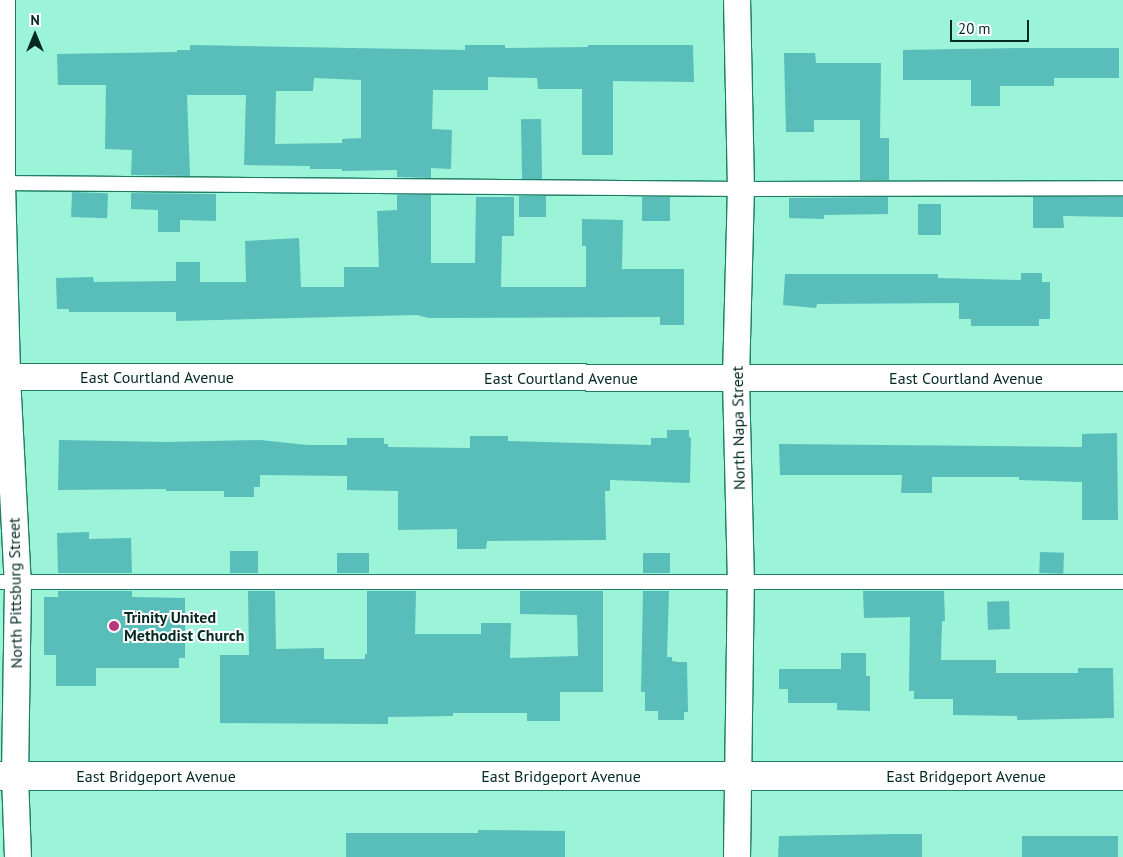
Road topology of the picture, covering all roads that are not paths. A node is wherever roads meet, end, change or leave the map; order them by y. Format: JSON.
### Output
{"nodes":[{"id":1,"x":2,"y":0,"type":"edge"},
{"id":2,"x":737,"y":0,"type":"edge"},
{"id":3,"x":1,"y":182,"type":"edge"},
{"id":4,"x":1123,"y":188,"type":"edge"},
{"id":5,"x":741,"y":189,"type":"junction"},
{"id":6,"x":4,"y":377,"type":"edge"},
{"id":7,"x":736,"y":378,"type":"junction"},
{"id":8,"x":1123,"y":378,"type":"edge"},
{"id":9,"x":1123,"y":582,"type":"edge"},
{"id":10,"x":9,"y":583,"type":"edge"},
{"id":11,"x":741,"y":584,"type":"junction"},
{"id":12,"x":7,"y":776,"type":"edge"},
{"id":13,"x":737,"y":776,"type":"junction"},
{"id":14,"x":1123,"y":776,"type":"edge"},
{"id":15,"x":18,"y":857,"type":"edge"},
{"id":16,"x":737,"y":857,"type":"edge"}],
"edges":[{"from":1,"to":3,"type":"street","name":"North Pittsburg Street"},
{"from":2,"to":5,"type":"street","name":"North Napa Street"},
{"from":3,"to":5,"type":"lane"},
{"from":3,"to":6,"type":"street","name":"North Pittsburg Street"},
{"from":4,"to":5,"type":"lane"},
{"from":5,"to":7,"type":"street","name":"North Napa Street"},
{"from":6,"to":7,"type":"street","name":"East Courtland Avenue"},
{"from":6,"to":10,"type":"street","name":"North Pittsburg Street"},
{"from":7,"to":8,"type":"street","name":"East Courtland Avenue"},
{"from":7,"to":11,"type":"street","name":"North Napa Street"},
{"from":9,"to":11,"type":"lane"},
{"from":10,"to":11,"type":"lane"},
{"from":10,"to":12,"type":"street","name":"North Pittsburg Street"},
{"from":11,"to":13,"type":"street","name":"North Napa Street"},
{"from":12,"to":13,"type":"street","name":"East Bridgeport Avenue"},
{"from":12,"to":15,"type":"street","name":"North Pittsburg Street"},
{"from":13,"to":14,"type":"street","name":"East Bridgeport Avenue"},
{"from":13,"to":16,"type":"street","name":"North Napa Street"}]}
